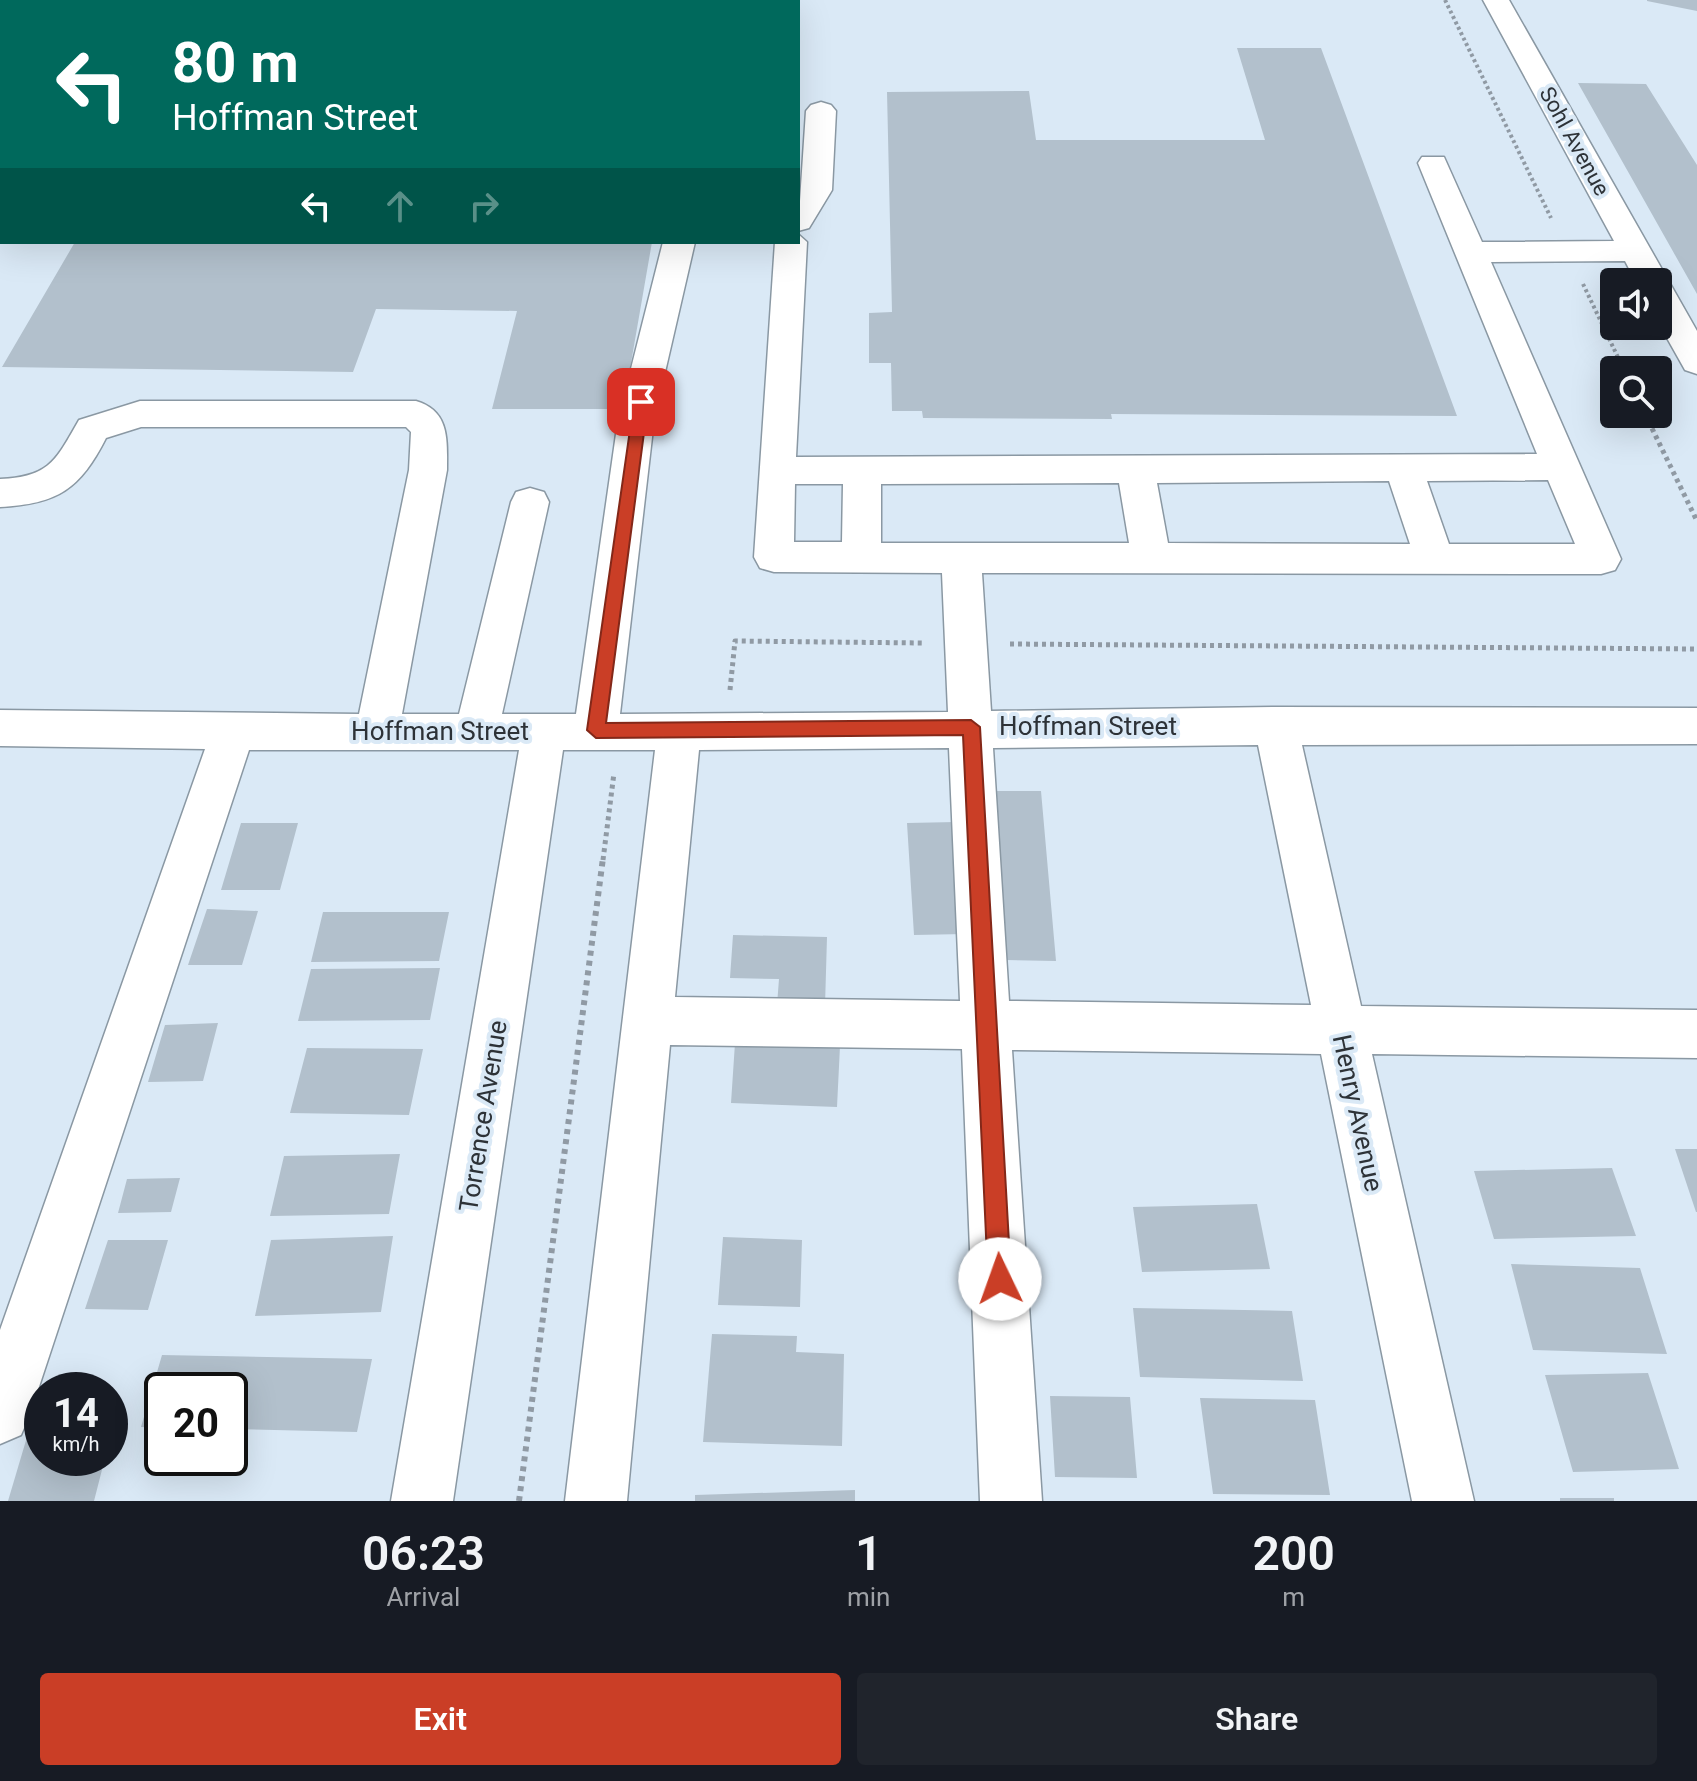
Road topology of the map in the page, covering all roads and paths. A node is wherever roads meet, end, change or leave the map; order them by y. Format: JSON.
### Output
{"nodes":[{"id":1,"x":1445,"y":0,"type":"edge"},
{"id":2,"x":1496,"y":0,"type":"edge"},
{"id":3,"x":821,"y":111,"type":"dead end"},
{"id":4,"x":1433,"y":163,"type":"dead end"},
{"id":5,"x":800,"y":218,"type":"edge"},
{"id":6,"x":679,"y":244,"type":"edge"},
{"id":7,"x":791,"y":244,"type":"edge"},
{"id":8,"x":1567,"y":251,"type":"junction"},
{"id":9,"x":1636,"y":251,"type":"junction"},
{"id":10,"x":1471,"y":252,"type":"junction"},
{"id":11,"x":1645,"y":268,"type":"edge"},
{"id":12,"x":1672,"y":316,"type":"edge"},
{"id":13,"x":1617,"y":356,"type":"edge"},
{"id":14,"x":1697,"y":362,"type":"edge"},
{"id":15,"x":1652,"y":428,"type":"edge"},
{"id":16,"x":1561,"y":467,"type":"junction"},
{"id":17,"x":1403,"y":468,"type":"junction"},
{"id":18,"x":1136,"y":469,"type":"junction"},
{"id":19,"x":777,"y":471,"type":"junction"},
{"id":20,"x":862,"y":471,"type":"junction"},
{"id":21,"x":0,"y":493,"type":"edge"},
{"id":22,"x":530,"y":502,"type":"dead end"},
{"id":23,"x":1697,"y":521,"type":"edge"},
{"id":24,"x":861,"y":557,"type":"junction"},
{"id":25,"x":961,"y":558,"type":"junction"},
{"id":26,"x":1151,"y":558,"type":"junction"},
{"id":27,"x":1435,"y":559,"type":"junction"},
{"id":28,"x":966,"y":643,"type":"junction"},
{"id":29,"x":1697,"y":649,"type":"edge"},
{"id":30,"x":730,"y":695,"type":"dead end"},
{"id":31,"x":1276,"y":725,"type":"junction"},
{"id":32,"x":1697,"y":726,"type":"edge"},
{"id":33,"x":971,"y":727,"type":"junction"},
{"id":34,"x":0,"y":728,"type":"edge"},
{"id":35,"x":544,"y":730,"type":"junction"},
{"id":36,"x":596,"y":730,"type":"junction"},
{"id":37,"x":679,"y":730,"type":"junction"},
{"id":38,"x":477,"y":731,"type":"junction"},
{"id":39,"x":377,"y":732,"type":"junction"},
{"id":40,"x":233,"y":733,"type":"junction"},
{"id":41,"x":613,"y":773,"type":"dead end"},
{"id":42,"x":646,"y":1021,"type":"junction"},
{"id":43,"x":987,"y":1025,"type":"junction"},
{"id":44,"x":1340,"y":1029,"type":"junction"},
{"id":45,"x":1697,"y":1034,"type":"edge"},
{"id":46,"x":0,"y":1414,"type":"edge"},
{"id":47,"x":422,"y":1501,"type":"edge"},
{"id":48,"x":519,"y":1501,"type":"edge"},
{"id":49,"x":596,"y":1501,"type":"edge"},
{"id":50,"x":1011,"y":1501,"type":"edge"},
{"id":51,"x":1443,"y":1501,"type":"edge"}],
"edges":[{"from":1,"to":8,"type":"path"},
{"from":2,"to":9,"type":"street","name":"Sohl Avenue"},
{"from":3,"to":5,"type":"street"},
{"from":4,"to":10,"type":"street"},
{"from":6,"to":36,"type":"street"},
{"from":7,"to":19,"type":"street"},
{"from":8,"to":9,"type":"street"},
{"from":8,"to":10,"type":"street"},
{"from":8,"to":13,"type":"path"},
{"from":9,"to":11,"type":"street","name":"Sohl Avenue"},
{"from":10,"to":16,"type":"street"},
{"from":12,"to":14,"type":"street"},
{"from":15,"to":23,"type":"path"},
{"from":16,"to":17,"type":"street"},
{"from":16,"to":27,"type":"street"},
{"from":17,"to":18,"type":"street"},
{"from":17,"to":27,"type":"street"},
{"from":18,"to":20,"type":"street"},
{"from":18,"to":26,"type":"street"},
{"from":19,"to":20,"type":"street"},
{"from":19,"to":24,"type":"street"},
{"from":20,"to":24,"type":"street"},
{"from":21,"to":39,"type":"street"},
{"from":22,"to":38,"type":"street"},
{"from":24,"to":25,"type":"street"},
{"from":25,"to":26,"type":"street"},
{"from":25,"to":28,"type":"street"},
{"from":26,"to":27,"type":"street"},
{"from":28,"to":29,"type":"path"},
{"from":28,"to":30,"type":"path"},
{"from":28,"to":33,"type":"street"},
{"from":31,"to":32,"type":"street","name":"Hoffman Street"},
{"from":31,"to":33,"type":"street","name":"Hoffman Street"},
{"from":31,"to":44,"type":"street","name":"Henry Avenue"},
{"from":33,"to":37,"type":"street","name":"Hoffman Street"},
{"from":33,"to":43,"type":"street"},
{"from":34,"to":40,"type":"street","name":"Hoffman Street"},
{"from":35,"to":36,"type":"street","name":"Hoffman Street"},
{"from":35,"to":38,"type":"street","name":"Hoffman Street"},
{"from":35,"to":47,"type":"street","name":"Torrence Avenue"},
{"from":36,"to":37,"type":"street","name":"Hoffman Street"},
{"from":37,"to":42,"type":"street"},
{"from":38,"to":39,"type":"street","name":"Hoffman Street"},
{"from":39,"to":40,"type":"street","name":"Hoffman Street"},
{"from":40,"to":46,"type":"street"},
{"from":41,"to":48,"type":"path"},
{"from":42,"to":43,"type":"street"},
{"from":42,"to":49,"type":"street"},
{"from":43,"to":44,"type":"street"},
{"from":43,"to":50,"type":"street"},
{"from":44,"to":45,"type":"street"},
{"from":44,"to":51,"type":"street","name":"Henry Avenue"}]}
